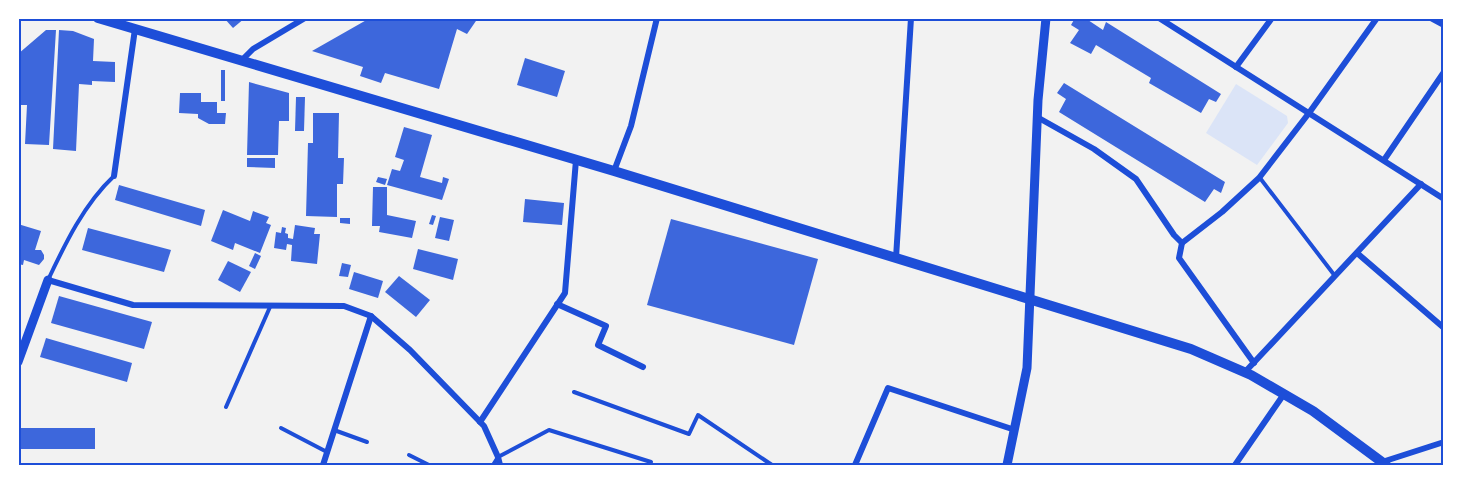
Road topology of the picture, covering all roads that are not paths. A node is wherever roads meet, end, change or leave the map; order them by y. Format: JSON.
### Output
{"nodes":[{"id":1,"x":98,"y":18,"type":"edge"},
{"id":2,"x":305,"y":18,"type":"edge"},
{"id":3,"x":657,"y":18,"type":"edge"},
{"id":4,"x":911,"y":18,"type":"edge"},
{"id":5,"x":1046,"y":18,"type":"edge"},
{"id":6,"x":1159,"y":18,"type":"edge"},
{"id":7,"x":1272,"y":18,"type":"edge"},
{"id":8,"x":1377,"y":18,"type":"edge"},
{"id":9,"x":1431,"y":18,"type":"edge"},
{"id":10,"x":1444,"y":26,"type":"edge"},
{"id":11,"x":135,"y":29,"type":"junction"},
{"id":12,"x":240,"y":61,"type":"junction"},
{"id":13,"x":1236,"y":67,"type":"junction"},
{"id":14,"x":1444,"y":72,"type":"edge"},
{"id":15,"x":1309,"y":113,"type":"junction"},
{"id":16,"x":1037,"y":117,"type":"junction"},
{"id":17,"x":576,"y":160,"type":"junction"},
{"id":18,"x":1384,"y":160,"type":"junction"},
{"id":19,"x":614,"y":171,"type":"junction"},
{"id":20,"x":114,"y":176,"type":"joint"},
{"id":21,"x":1259,"y":178,"type":"junction"},
{"id":22,"x":1421,"y":184,"type":"junction"},
{"id":23,"x":1444,"y":198,"type":"edge"},
{"id":24,"x":1182,"y":243,"type":"junction"},
{"id":25,"x":1357,"y":253,"type":"junction"},
{"id":26,"x":896,"y":258,"type":"junction"},
{"id":27,"x":1335,"y":276,"type":"junction"},
{"id":28,"x":48,"y":280,"type":"junction"},
{"id":29,"x":1029,"y":299,"type":"junction"},
{"id":30,"x":557,"y":304,"type":"junction"},
{"id":31,"x":270,"y":307,"type":"junction"},
{"id":32,"x":371,"y":316,"type":"junction"},
{"id":33,"x":1444,"y":328,"type":"edge"},
{"id":34,"x":18,"y":362,"type":"edge"},
{"id":35,"x":1254,"y":363,"type":"junction"},
{"id":36,"x":643,"y":367,"type":"dead end"},
{"id":37,"x":1245,"y":372,"type":"junction"},
{"id":38,"x":574,"y":392,"type":"dead end"},
{"id":39,"x":1284,"y":394,"type":"junction"},
{"id":40,"x":226,"y":407,"type":"dead end"},
{"id":41,"x":480,"y":422,"type":"junction"},
{"id":42,"x":281,"y":428,"type":"dead end"},
{"id":43,"x":334,"y":430,"type":"junction"},
{"id":44,"x":1015,"y":430,"type":"junction"},
{"id":45,"x":367,"y":442,"type":"dead end"},
{"id":46,"x":1444,"y":442,"type":"edge"},
{"id":47,"x":327,"y":452,"type":"junction"},
{"id":48,"x":409,"y":455,"type":"dead end"},
{"id":49,"x":498,"y":457,"type":"junction"},
{"id":50,"x":651,"y":462,"type":"dead end"},
{"id":51,"x":1383,"y":463,"type":"edge"},
{"id":52,"x":323,"y":465,"type":"edge"},
{"id":53,"x":429,"y":465,"type":"edge"},
{"id":54,"x":493,"y":465,"type":"edge"},
{"id":55,"x":500,"y":465,"type":"edge"},
{"id":56,"x":772,"y":465,"type":"edge"},
{"id":57,"x":855,"y":465,"type":"edge"},
{"id":58,"x":1007,"y":465,"type":"edge"},
{"id":59,"x":1235,"y":465,"type":"edge"}],
"edges":[{"from":1,"to":11,"type":"main road"},
{"from":2,"to":12,"type":"street"},
{"from":3,"to":19,"type":"street"},
{"from":4,"to":26,"type":"street"},
{"from":5,"to":16,"type":"street"},
{"from":6,"to":13,"type":"street"},
{"from":7,"to":13,"type":"street"},
{"from":8,"to":15,"type":"street"},
{"from":9,"to":10,"type":"street"},
{"from":11,"to":12,"type":"main road"},
{"from":11,"to":20,"type":"street"},
{"from":12,"to":17,"type":"main road"},
{"from":13,"to":15,"type":"street"},
{"from":14,"to":18,"type":"street"},
{"from":15,"to":18,"type":"street"},
{"from":15,"to":21,"type":"street"},
{"from":16,"to":24,"type":"street"},
{"from":16,"to":29,"type":"street"},
{"from":17,"to":19,"type":"main road"},
{"from":17,"to":30,"type":"street"},
{"from":18,"to":22,"type":"street"},
{"from":19,"to":26,"type":"main road"},
{"from":20,"to":28,"type":"lane"},
{"from":21,"to":24,"type":"street"},
{"from":21,"to":27,"type":"lane"},
{"from":22,"to":23,"type":"street"},
{"from":22,"to":25,"type":"street"},
{"from":24,"to":35,"type":"street"},
{"from":25,"to":27,"type":"street"},
{"from":25,"to":33,"type":"street"},
{"from":26,"to":29,"type":"main road"},
{"from":27,"to":35,"type":"street"},
{"from":28,"to":31,"type":"street"},
{"from":28,"to":34,"type":"street"},
{"from":29,"to":37,"type":"main road"},
{"from":29,"to":44,"type":"street"},
{"from":30,"to":36,"type":"street"},
{"from":30,"to":41,"type":"street"},
{"from":31,"to":32,"type":"street"},
{"from":31,"to":40,"type":"lane"},
{"from":32,"to":41,"type":"street"},
{"from":32,"to":43,"type":"street"},
{"from":35,"to":37,"type":"street"},
{"from":37,"to":39,"type":"main road"},
{"from":38,"to":56,"type":"lane"},
{"from":39,"to":51,"type":"main road"},
{"from":39,"to":59,"type":"street"},
{"from":41,"to":49,"type":"street"},
{"from":42,"to":47,"type":"lane"},
{"from":43,"to":45,"type":"lane"},
{"from":43,"to":47,"type":"street"},
{"from":44,"to":57,"type":"street"},
{"from":44,"to":58,"type":"street"},
{"from":46,"to":51,"type":"street"},
{"from":47,"to":52,"type":"street"},
{"from":48,"to":53,"type":"lane"},
{"from":49,"to":50,"type":"lane"},
{"from":49,"to":54,"type":"lane"},
{"from":49,"to":55,"type":"street"}]}
